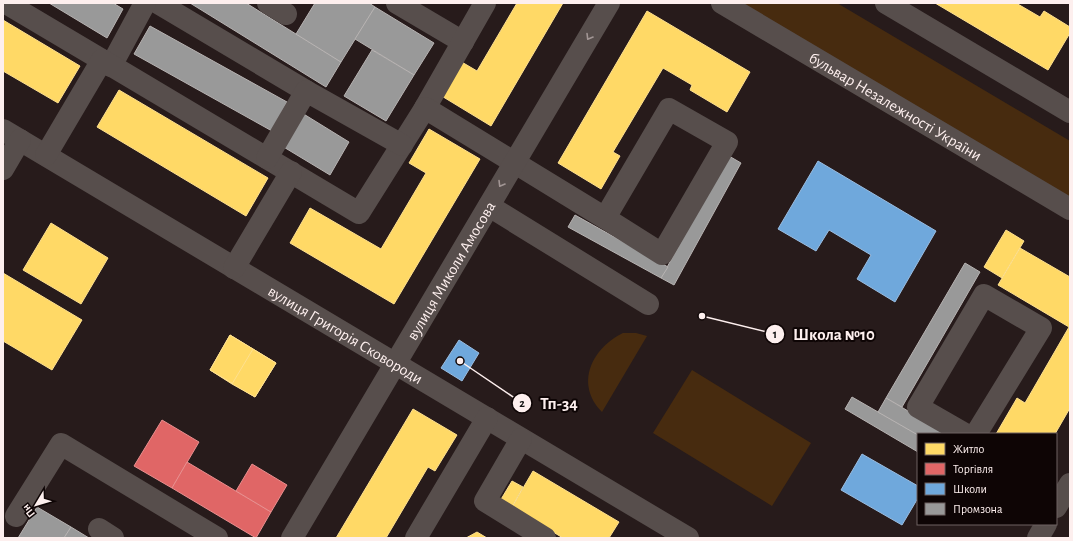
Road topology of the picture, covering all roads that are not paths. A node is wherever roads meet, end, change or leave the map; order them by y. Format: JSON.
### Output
{"nodes":[{"id":1,"x":6,"y":3,"type":"edge"},
{"id":2,"x":397,"y":3,"type":"edge"},
{"id":3,"x":485,"y":3,"type":"edge"},
{"id":4,"x":609,"y":3,"type":"edge"},
{"id":5,"x":722,"y":3,"type":"edge"},
{"id":6,"x":886,"y":3,"type":"edge"},
{"id":7,"x":145,"y":4,"type":"edge"},
{"id":8,"x":463,"y":42,"type":"junction"},
{"id":9,"x":107,"y":63,"type":"junction"},
{"id":10,"x":306,"y":91,"type":"junction"},
{"id":11,"x":425,"y":108,"type":"junction"},
{"id":12,"x":1070,"y":112,"type":"edge"},
{"id":13,"x":12,"y":135,"type":"edge"},
{"id":14,"x":402,"y":145,"type":"junction"},
{"id":15,"x":46,"y":155,"type":"junction"},
{"id":16,"x":267,"y":158,"type":"junction"},
{"id":17,"x":514,"y":164,"type":"junction"},
{"id":18,"x":3,"y":169,"type":"edge"},
{"id":19,"x":291,"y":172,"type":"junction"},
{"id":20,"x":489,"y":206,"type":"junction"},
{"id":21,"x":1070,"y":209,"type":"edge"},
{"id":22,"x":604,"y":218,"type":"junction"},
{"id":23,"x":234,"y":268,"type":"junction"},
{"id":24,"x":648,"y":304,"type":"dead end"},
{"id":25,"x":395,"y":364,"type":"junction"},
{"id":26,"x":487,"y":418,"type":"junction"},
{"id":27,"x":963,"y":433,"type":"edge"},
{"id":28,"x":977,"y":433,"type":"edge"},
{"id":29,"x":521,"y":438,"type":"junction"},
{"id":30,"x":16,"y":516,"type":"dead end"},
{"id":31,"x":1045,"y":525,"type":"edge"},
{"id":32,"x":659,"y":531,"type":"edge"},
{"id":33,"x":217,"y":538,"type":"edge"},
{"id":34,"x":292,"y":538,"type":"edge"},
{"id":35,"x":416,"y":538,"type":"edge"},
{"id":36,"x":545,"y":538,"type":"edge"},
{"id":37,"x":686,"y":538,"type":"edge"},
{"id":38,"x":1038,"y":538,"type":"edge"}],
"edges":[{"from":1,"to":9,"type":"street"},
{"from":2,"to":8,"type":"street"},
{"from":3,"to":8,"type":"street"},
{"from":4,"to":17,"type":"street","name":"вулиця Миколи Амосова","one_way":true},
{"from":5,"to":21,"type":"street","name":"бульвар Незалежності України"},
{"from":6,"to":12,"type":"street"},
{"from":7,"to":9,"type":"street"},
{"from":7,"to":10,"type":"street"},
{"from":8,"to":11,"type":"street"},
{"from":9,"to":15,"type":"street"},
{"from":9,"to":16,"type":"street"},
{"from":10,"to":14,"type":"street"},
{"from":10,"to":16,"type":"street"},
{"from":11,"to":14,"type":"street"},
{"from":11,"to":17,"type":"street"},
{"from":13,"to":15,"type":"street","name":"вулиця Григорія Сковороди"},
{"from":13,"to":18,"type":"street"},
{"from":14,"to":19,"type":"street"},
{"from":15,"to":23,"type":"street","name":"вулиця Григорія Сковороди"},
{"from":16,"to":19,"type":"street"},
{"from":17,"to":20,"type":"street","name":"вулиця Миколи Амосова","one_way":true},
{"from":17,"to":22,"type":"street"},
{"from":19,"to":23,"type":"street"},
{"from":20,"to":24,"type":"street"},
{"from":20,"to":25,"type":"street","name":"вулиця Миколи Амосова"},
{"from":22,"to":22,"type":"street"},
{"from":23,"to":25,"type":"street","name":"вулиця Григорія Сковороди"},
{"from":25,"to":26,"type":"street","name":"вулиця Григорія Сковороди"},
{"from":25,"to":34,"type":"street","name":"вулиця Миколи Амосова"},
{"from":26,"to":29,"type":"street","name":"вулиця Григорія Сковороди"},
{"from":26,"to":35,"type":"street"},
{"from":27,"to":28,"type":"street"},
{"from":29,"to":32,"type":"street","name":"вулиця Григорія Сковороди"},
{"from":29,"to":36,"type":"street"},
{"from":30,"to":33,"type":"street"},
{"from":31,"to":38,"type":"street"},
{"from":32,"to":37,"type":"street","name":"вулиця Григорія Сковороди"}]}
